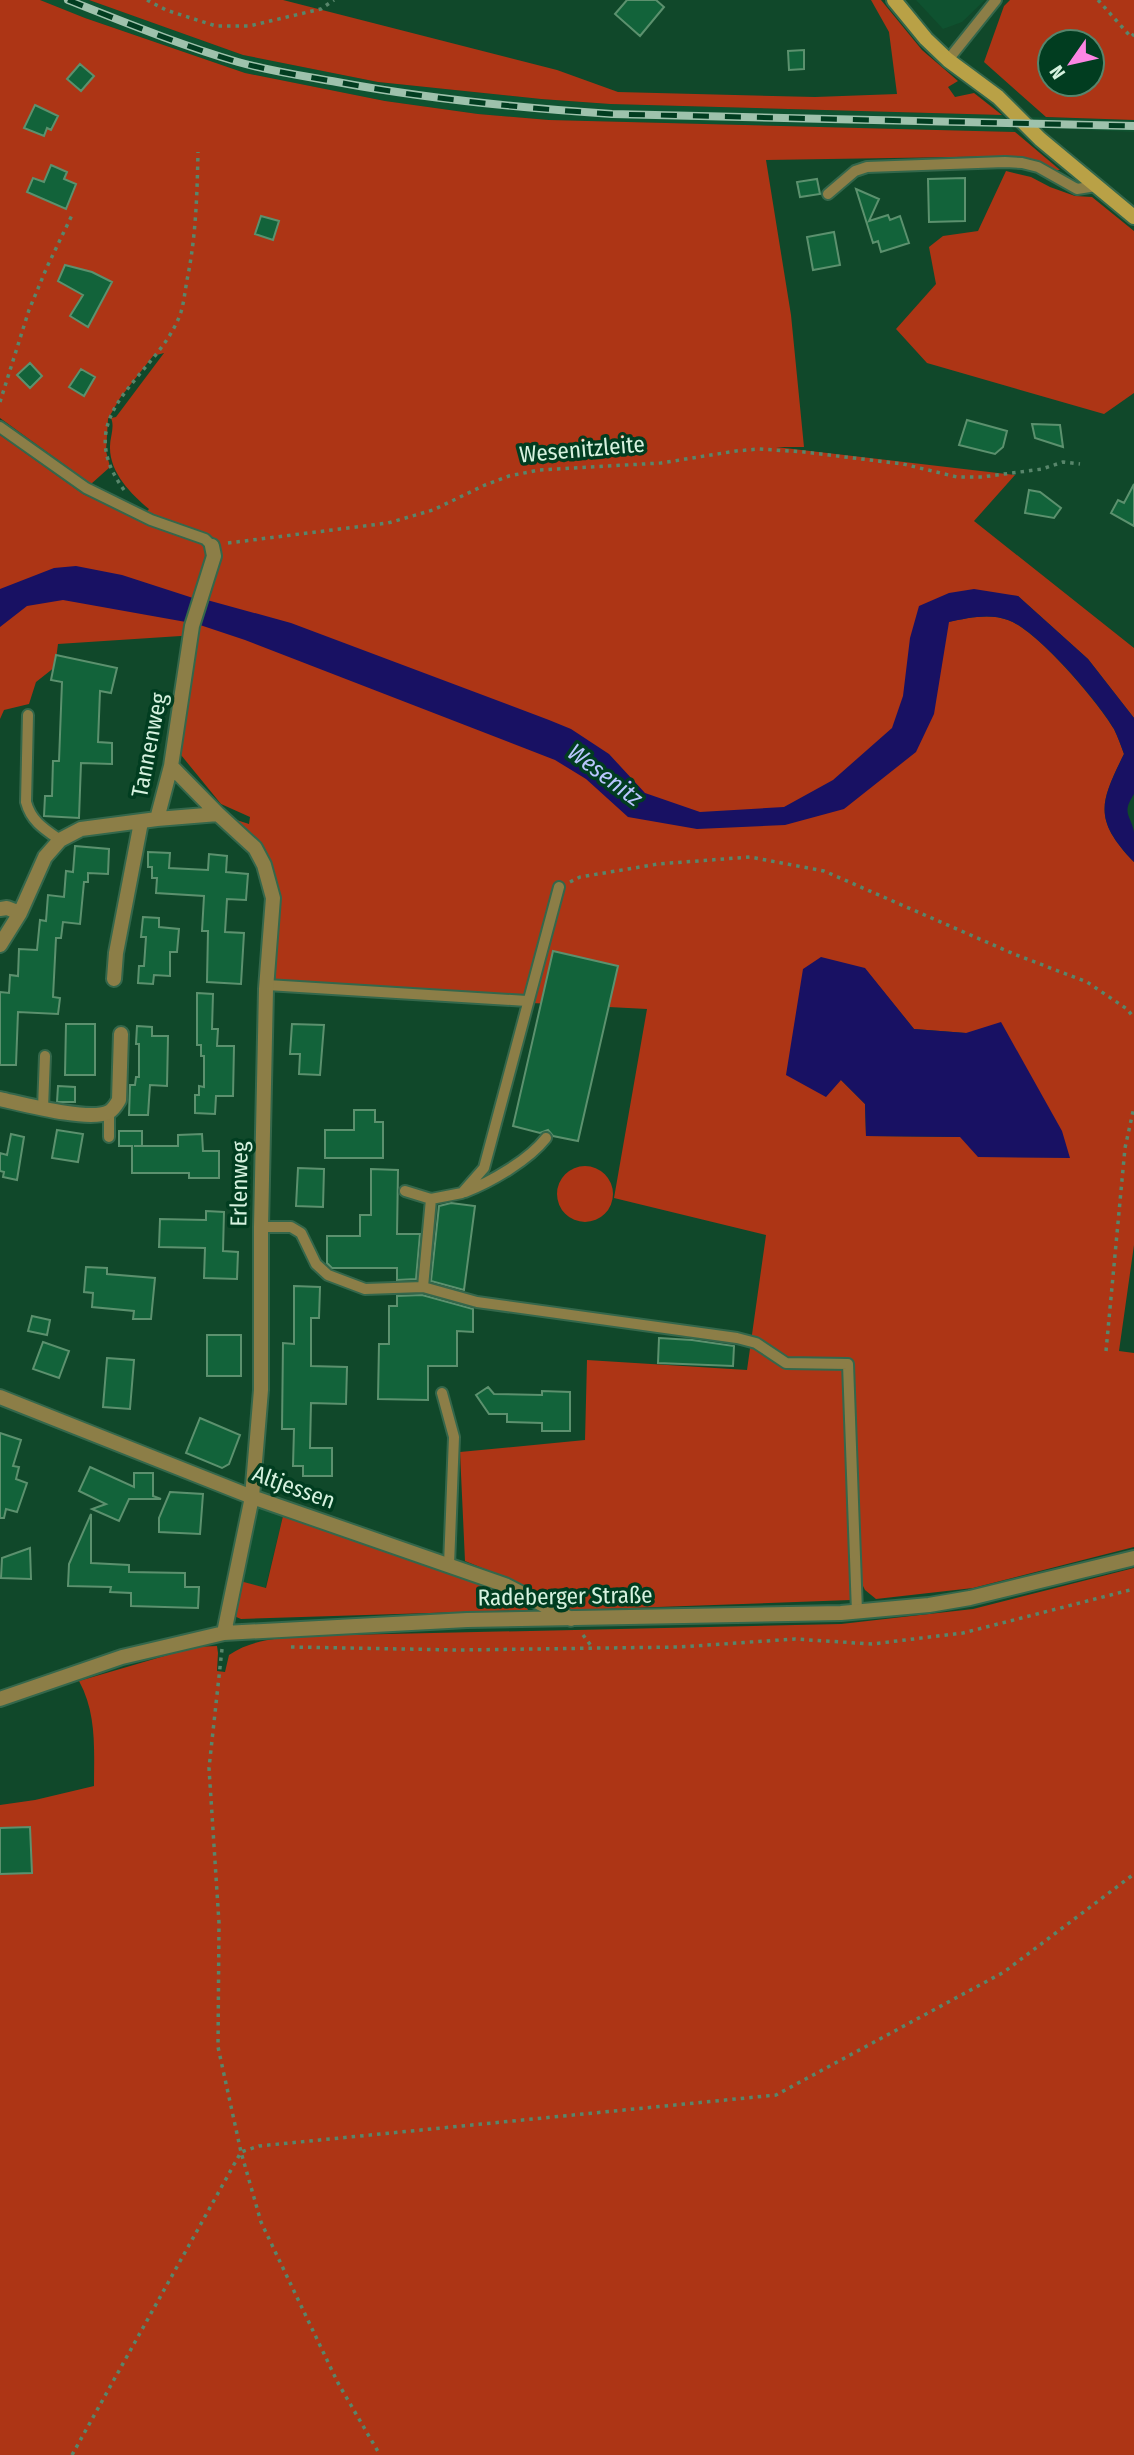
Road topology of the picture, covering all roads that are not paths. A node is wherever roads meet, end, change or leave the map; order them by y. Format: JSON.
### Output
{"nodes":[{"id":1,"x":894,"y":0,"type":"edge"},
{"id":2,"x":996,"y":0,"type":"edge"},
{"id":3,"x":948,"y":60,"type":"junction"},
{"id":4,"x":1096,"y":186,"type":"junction"},
{"id":5,"x":828,"y":194,"type":"dead end"},
{"id":6,"x":1134,"y":216,"type":"edge"},
{"id":7,"x":0,"y":427,"type":"edge"},
{"id":8,"x":212,"y":546,"type":"joint"},
{"id":9,"x":28,"y":715,"type":"dead end"},
{"id":10,"x":172,"y":766,"type":"junction"},
{"id":11,"x":218,"y":814,"type":"junction"},
{"id":12,"x":157,"y":819,"type":"junction"},
{"id":13,"x":141,"y":822,"type":"junction"},
{"id":14,"x":60,"y":840,"type":"junction"},
{"id":15,"x":559,"y":887,"type":"road end"},
{"id":16,"x":0,"y":909,"type":"edge"},
{"id":17,"x":20,"y":913,"type":"junction"},
{"id":18,"x":0,"y":945,"type":"edge"},
{"id":19,"x":114,"y":979,"type":"dead end"},
{"id":20,"x":267,"y":985,"type":"junction"},
{"id":21,"x":527,"y":1001,"type":"junction"},
{"id":22,"x":121,"y":1034,"type":"dead end"},
{"id":23,"x":45,"y":1056,"type":"dead end"},
{"id":24,"x":0,"y":1099,"type":"edge"},
{"id":25,"x":43,"y":1108,"type":"junction"},
{"id":26,"x":109,"y":1112,"type":"junction"},
{"id":27,"x":108,"y":1137,"type":"dead end"},
{"id":28,"x":546,"y":1138,"type":"dead end"},
{"id":29,"x":405,"y":1191,"type":"dead end"},
{"id":30,"x":463,"y":1193,"type":"junction"},
{"id":31,"x":431,"y":1199,"type":"junction"},
{"id":32,"x":261,"y":1227,"type":"junction"},
{"id":33,"x":423,"y":1287,"type":"junction"},
{"id":34,"x":442,"y":1393,"type":"dead end"},
{"id":35,"x":0,"y":1397,"type":"edge"},
{"id":36,"x":252,"y":1497,"type":"junction"},
{"id":37,"x":1134,"y":1558,"type":"edge"},
{"id":38,"x":449,"y":1565,"type":"junction"},
{"id":39,"x":857,"y":1612,"type":"junction"},
{"id":40,"x":572,"y":1619,"type":"junction"},
{"id":41,"x":224,"y":1633,"type":"junction"},
{"id":42,"x":0,"y":1699,"type":"edge"}],
"edges":[{"from":1,"to":3,"type":"main road"},
{"from":2,"to":3,"type":"lane"},
{"from":3,"to":4,"type":"main road"},
{"from":4,"to":5,"type":"lane"},
{"from":4,"to":6,"type":"main road"},
{"from":7,"to":8,"type":"lane"},
{"from":8,"to":10,"type":"street","name":"Tannenweg"},
{"from":9,"to":14,"type":"lane"},
{"from":10,"to":11,"type":"street","name":"Erlenweg"},
{"from":10,"to":12,"type":"street","name":"Tannenweg"},
{"from":11,"to":12,"type":"street"},
{"from":11,"to":20,"type":"street","name":"Erlenweg"},
{"from":12,"to":13,"type":"street","name":"Tannenweg"},
{"from":13,"to":14,"type":"street","name":"Tannenweg"},
{"from":13,"to":19,"type":"street"},
{"from":14,"to":17,"type":"street"},
{"from":15,"to":21,"type":"lane"},
{"from":16,"to":17,"type":"street"},
{"from":17,"to":18,"type":"street"},
{"from":20,"to":21,"type":"lane"},
{"from":20,"to":32,"type":"street","name":"Erlenweg"},
{"from":21,"to":30,"type":"lane"},
{"from":22,"to":26,"type":"street"},
{"from":23,"to":25,"type":"lane"},
{"from":24,"to":25,"type":"street"},
{"from":25,"to":26,"type":"street"},
{"from":26,"to":27,"type":"lane"},
{"from":28,"to":30,"type":"lane"},
{"from":29,"to":31,"type":"lane"},
{"from":30,"to":31,"type":"lane"},
{"from":31,"to":33,"type":"lane"},
{"from":32,"to":33,"type":"lane"},
{"from":32,"to":36,"type":"street","name":"Erlenweg"},
{"from":33,"to":39,"type":"lane"},
{"from":34,"to":38,"type":"lane"},
{"from":35,"to":36,"type":"street","name":"Altjessen"},
{"from":36,"to":38,"type":"street","name":"Altjessen"},
{"from":36,"to":41,"type":"street","name":"Erlenweg"},
{"from":37,"to":39,"type":"street","name":"Radeberger Straße"},
{"from":38,"to":40,"type":"street","name":"Altjessen"},
{"from":39,"to":40,"type":"street","name":"Radeberger Straße"},
{"from":40,"to":41,"type":"street","name":"Radeberger Straße"},
{"from":41,"to":42,"type":"street","name":"Radeberger Straße"}]}
